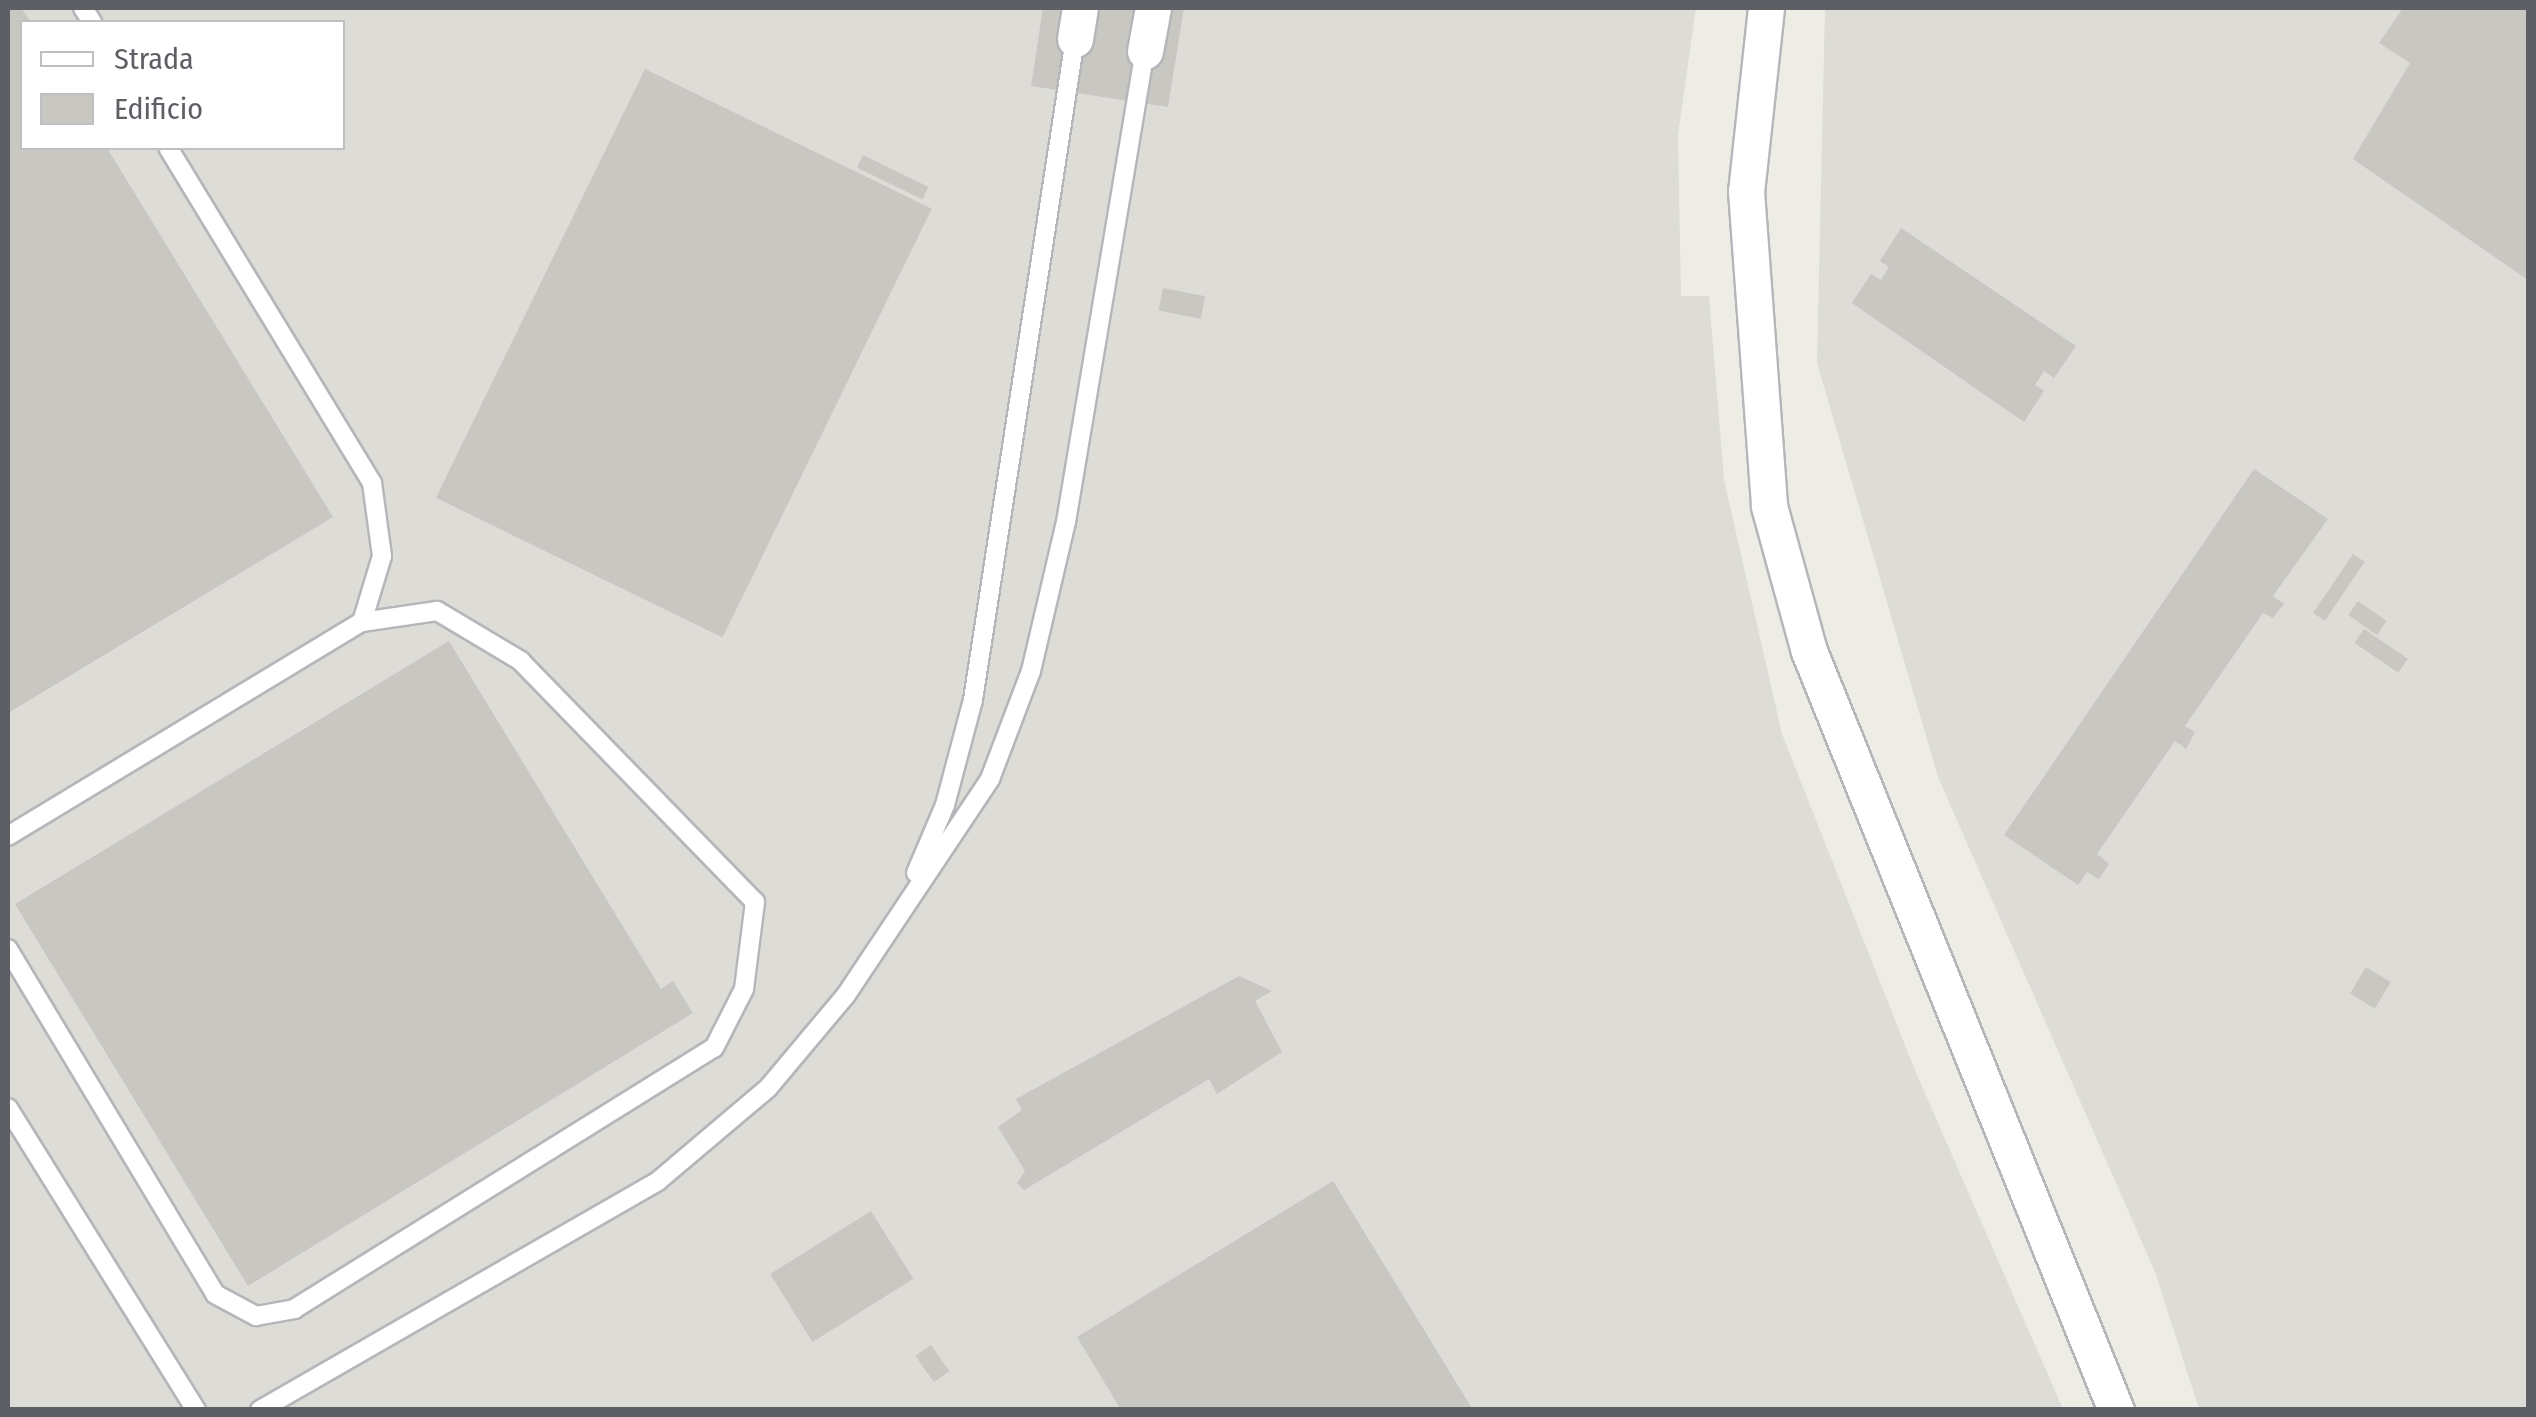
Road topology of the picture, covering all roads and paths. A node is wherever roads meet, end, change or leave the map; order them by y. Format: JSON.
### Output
{"nodes":[{"id":1,"x":1153,"y":8,"type":"edge"},
{"id":2,"x":1766,"y":8,"type":"edge"},
{"id":3,"x":1078,"y":23,"type":"edge"},
{"id":4,"x":1145,"y":51,"type":"joint"},
{"id":5,"x":169,"y":150,"type":"edge"},
{"id":6,"x":362,"y":622,"type":"junction"},
{"id":7,"x":8,"y":836,"type":"edge"},
{"id":8,"x":897,"y":914,"type":"junction"},
{"id":9,"x":8,"y":949,"type":"edge"},
{"id":10,"x":8,"y":1108,"type":"edge"},
{"id":11,"x":196,"y":1410,"type":"edge"},
{"id":12,"x":260,"y":1410,"type":"edge"},
{"id":13,"x":2116,"y":1410,"type":"edge"}],
"edges":[{"from":1,"to":4,"type":"street"},
{"from":2,"to":13,"type":"street"},
{"from":3,"to":8,"type":"lane"},
{"from":4,"to":8,"type":"lane"},
{"from":5,"to":6,"type":"lane"},
{"from":6,"to":7,"type":"lane"},
{"from":6,"to":9,"type":"lane"},
{"from":8,"to":12,"type":"lane"},
{"from":10,"to":11,"type":"lane"}]}
